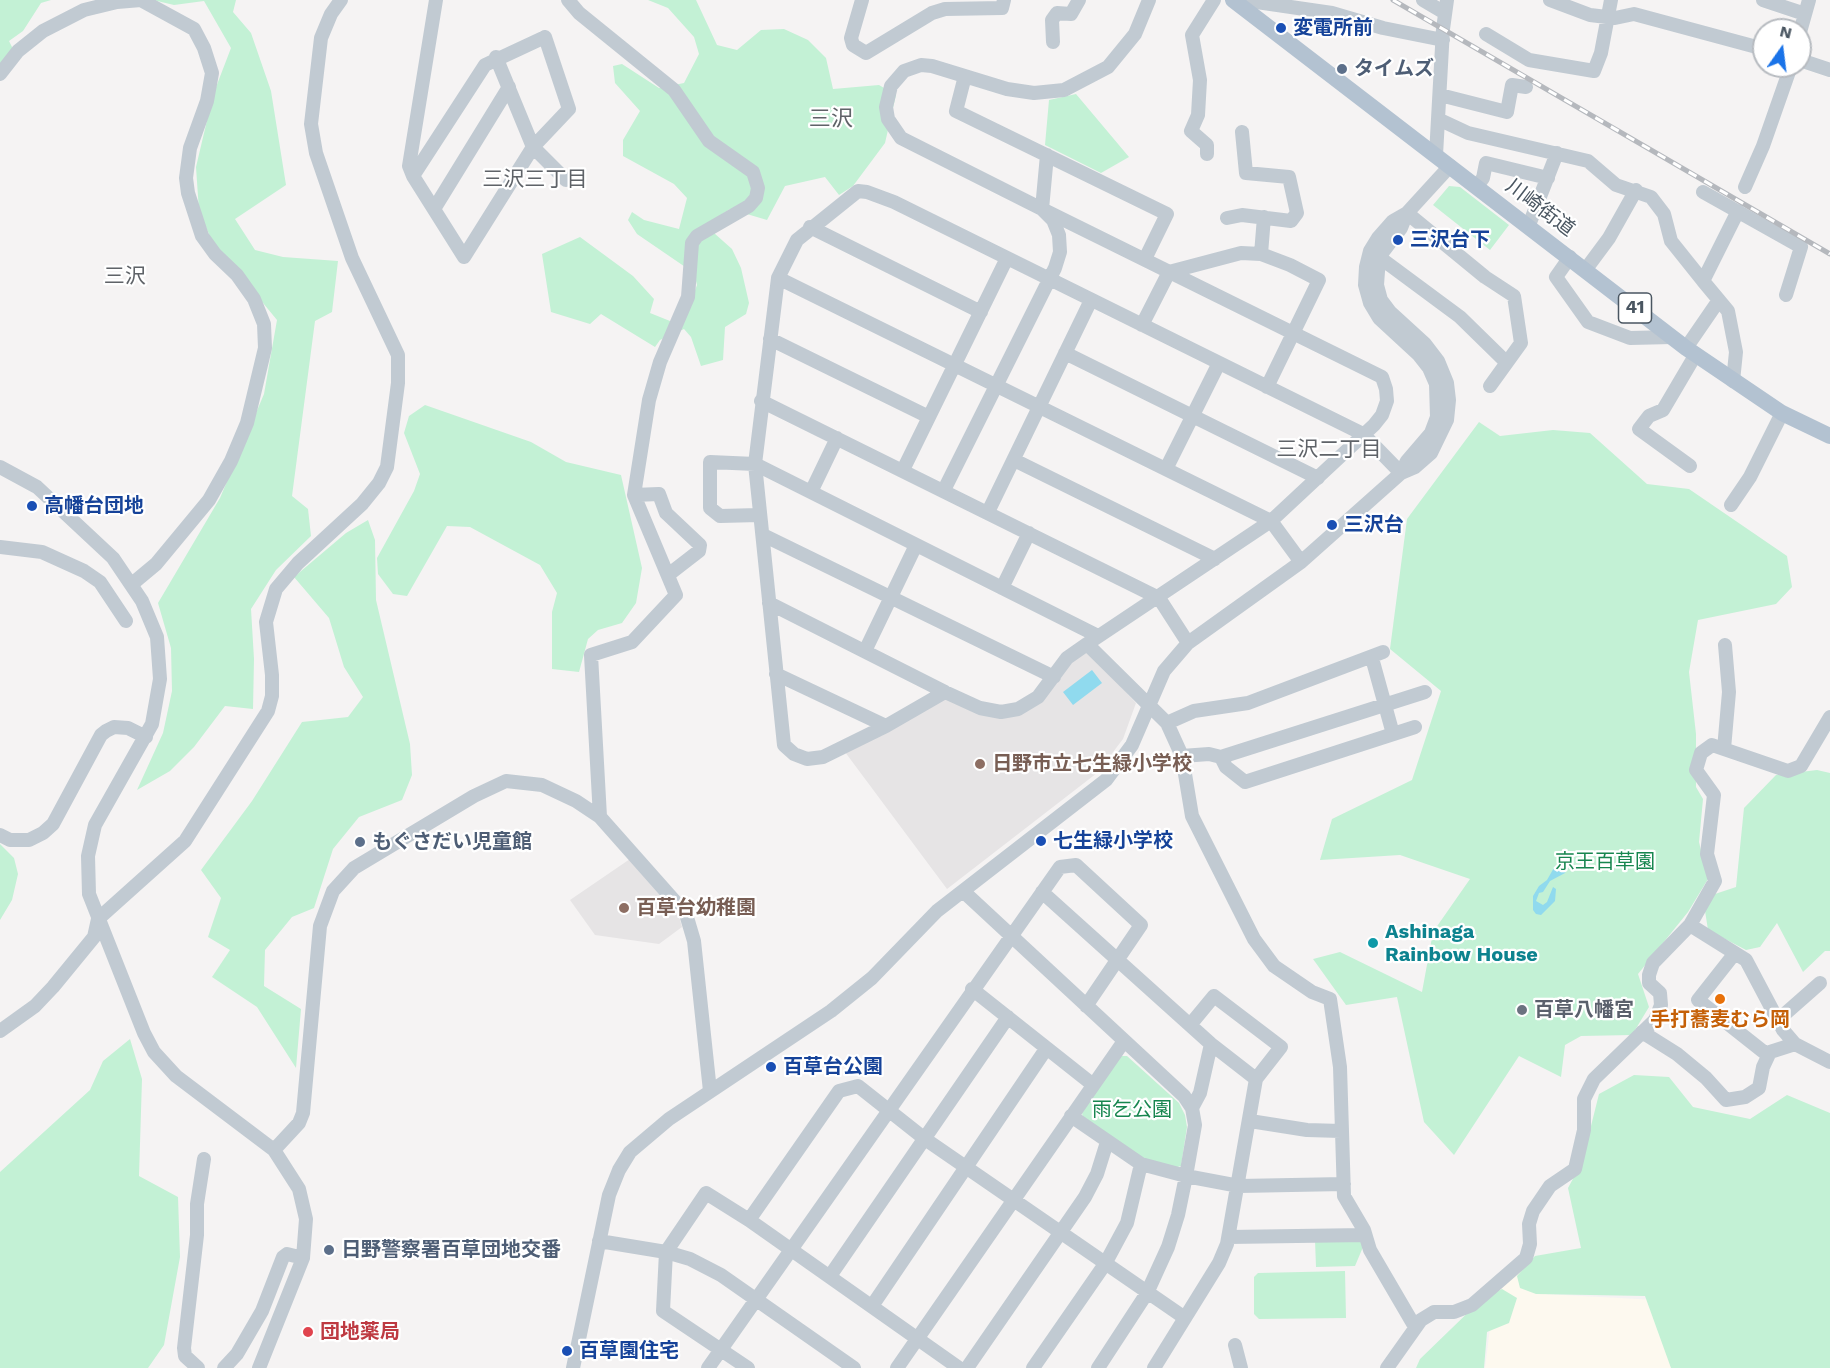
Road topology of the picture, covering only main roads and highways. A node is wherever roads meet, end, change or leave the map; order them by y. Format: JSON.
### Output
{"nodes":[{"id":1,"x":1235,"y":1,"type":"edge"},
{"id":2,"x":1830,"y":436,"type":"edge"}],
"edges":[{"from":1,"to":2,"type":"main road","name":"川崎街道","number":"41"}]}
